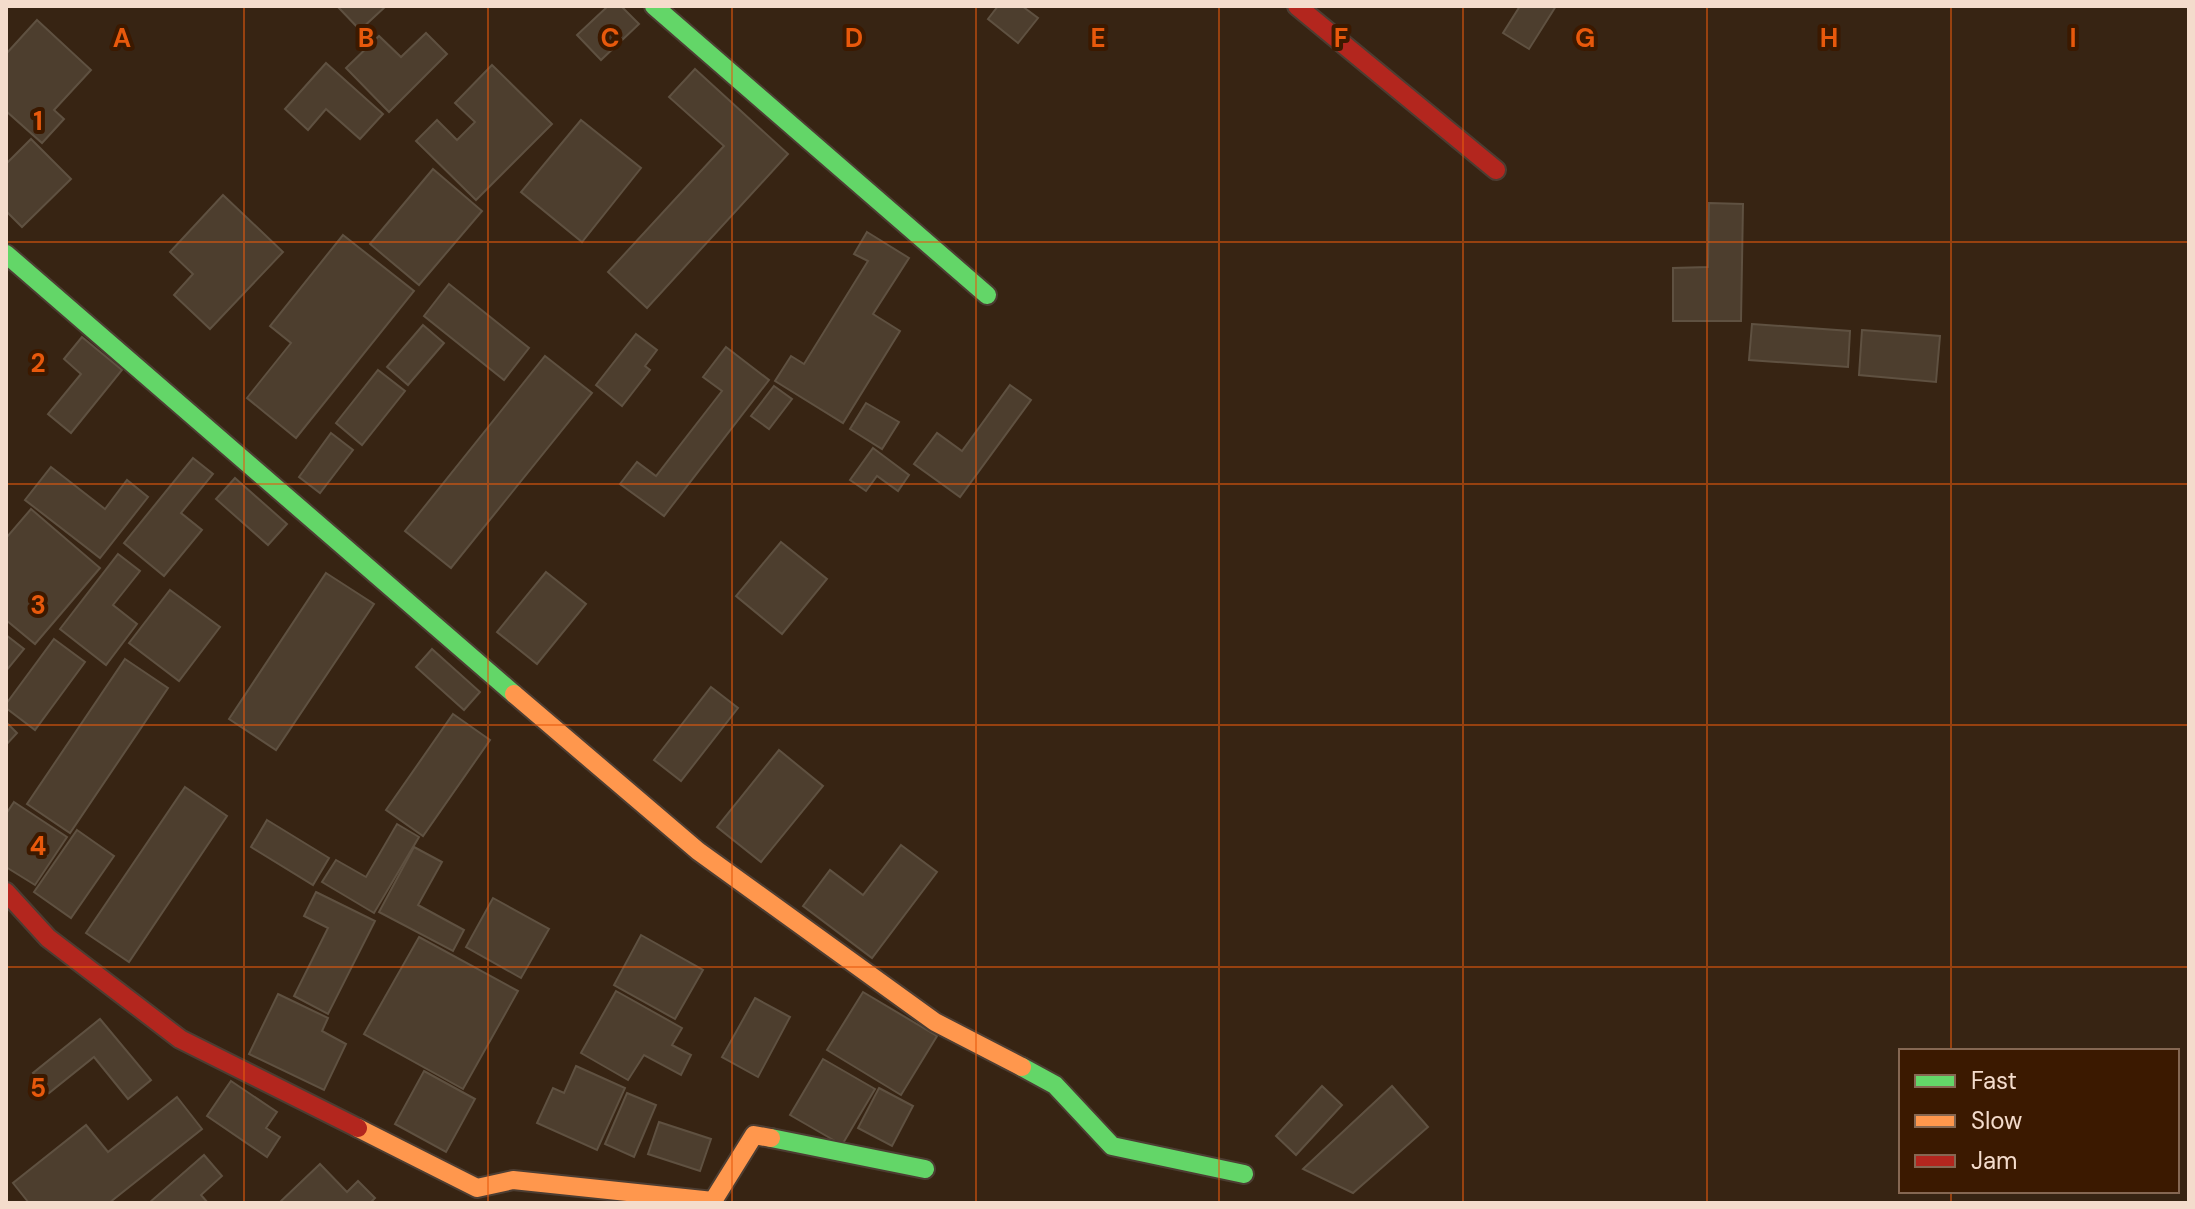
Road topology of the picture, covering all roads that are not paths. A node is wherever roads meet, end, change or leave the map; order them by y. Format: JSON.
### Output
{"nodes":[{"id":1,"x":654,"y":6,"type":"edge"},
{"id":2,"x":1297,"y":6,"type":"edge"},
{"id":3,"x":1496,"y":170,"type":"dead end"},
{"id":4,"x":6,"y":254,"type":"edge"},
{"id":5,"x":987,"y":295,"type":"dead end"},
{"id":6,"x":6,"y":892,"type":"edge"},
{"id":7,"x":925,"y":1169,"type":"dead end"},
{"id":8,"x":1244,"y":1174,"type":"dead end"},
{"id":9,"x":702,"y":1201,"type":"edge"}],
"edges":[{"from":1,"to":5,"type":"street"},
{"from":2,"to":3,"type":"street"},
{"from":4,"to":8,"type":"street"},
{"from":6,"to":9,"type":"street"},
{"from":7,"to":9,"type":"street"}]}
